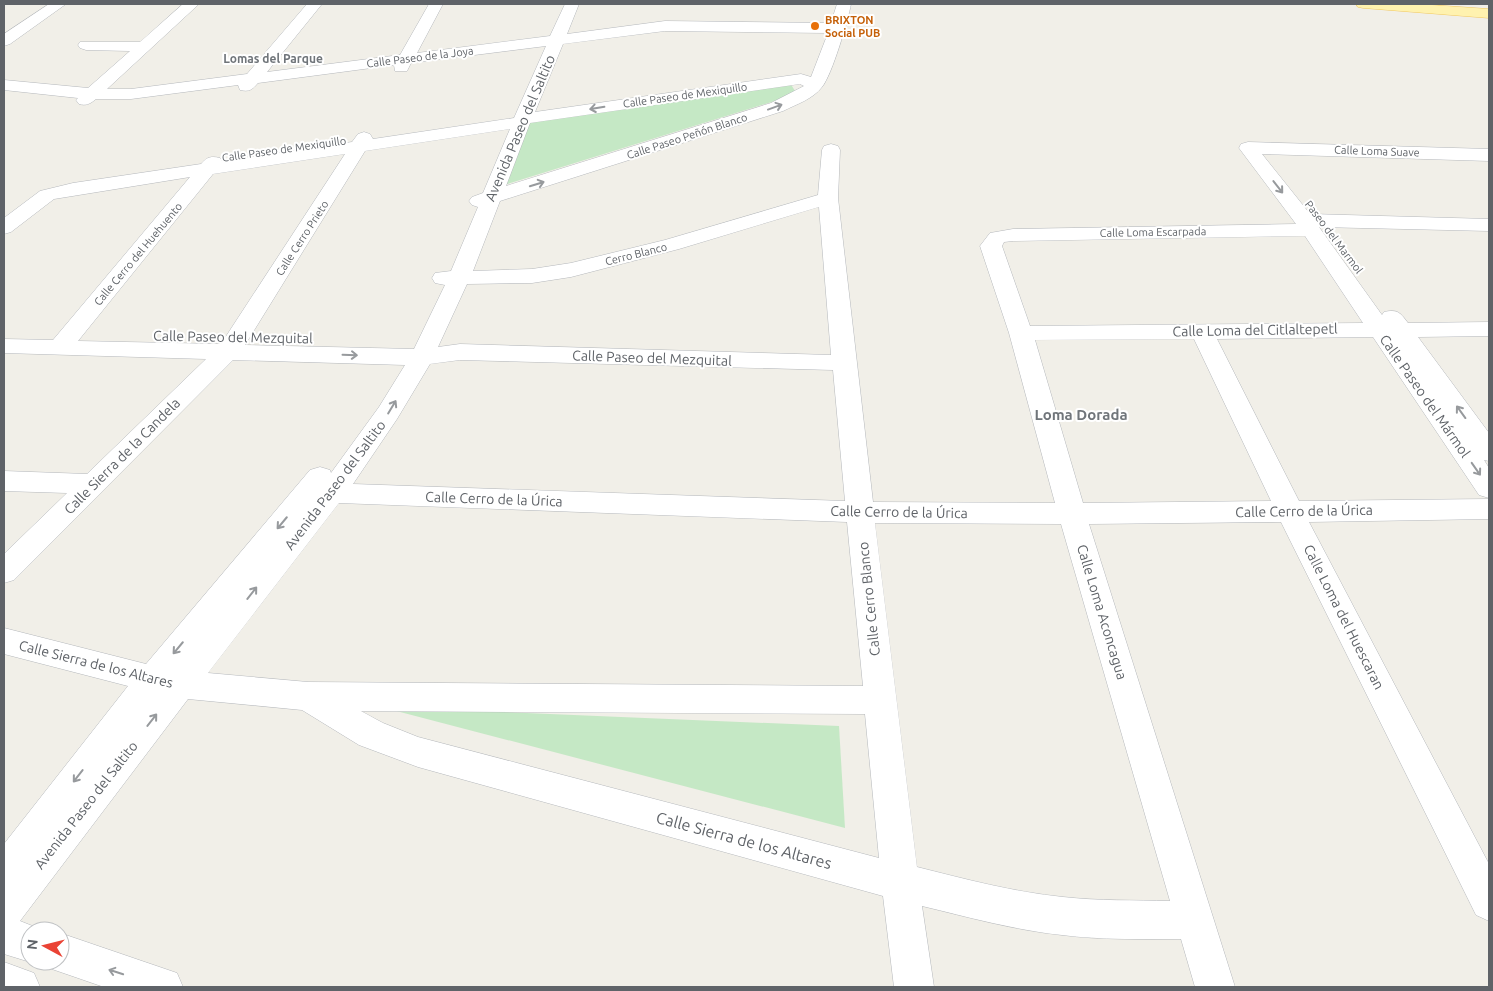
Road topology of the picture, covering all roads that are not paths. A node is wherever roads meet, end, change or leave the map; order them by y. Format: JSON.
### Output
{"nodes":[{"id":1,"x":43,"y":4,"type":"edge"},
{"id":2,"x":59,"y":4,"type":"edge"},
{"id":3,"x":192,"y":4,"type":"edge"},
{"id":4,"x":315,"y":4,"type":"edge"},
{"id":5,"x":436,"y":4,"type":"edge"},
{"id":6,"x":557,"y":4,"type":"edge"},
{"id":7,"x":572,"y":4,"type":"edge"},
{"id":8,"x":828,"y":4,"type":"edge"},
{"id":9,"x":844,"y":4,"type":"edge"},
{"id":10,"x":1363,"y":4,"type":"edge"},
{"id":11,"x":1489,"y":14,"type":"edge"},
{"id":12,"x":27,"y":20,"type":"junction"},
{"id":13,"x":4,"y":30,"type":"edge"},
{"id":14,"x":829,"y":31,"type":"junction"},
{"id":15,"x":4,"y":41,"type":"edge"},
{"id":16,"x":548,"y":44,"type":"junction"},
{"id":17,"x":86,"y":45,"type":"dead end"},
{"id":18,"x":144,"y":47,"type":"junction"},
{"id":19,"x":403,"y":63,"type":"junction"},
{"id":20,"x":809,"y":81,"type":"junction"},
{"id":21,"x":248,"y":83,"type":"junction"},
{"id":22,"x":4,"y":85,"type":"edge"},
{"id":23,"x":4,"y":94,"type":"edge"},
{"id":24,"x":88,"y":98,"type":"junction"},
{"id":25,"x":516,"y":120,"type":"junction"},
{"id":26,"x":362,"y":142,"type":"junction"},
{"id":27,"x":1257,"y":148,"type":"joint"},
{"id":28,"x":831,"y":150,"type":"dead end"},
{"id":29,"x":1489,"y":155,"type":"edge"},
{"id":30,"x":212,"y":164,"type":"junction"},
{"id":31,"x":46,"y":190,"type":"junction"},
{"id":32,"x":828,"y":198,"type":"junction"},
{"id":33,"x":481,"y":201,"type":"junction"},
{"id":34,"x":4,"y":212,"type":"edge"},
{"id":35,"x":1312,"y":223,"type":"junction"},
{"id":36,"x":1489,"y":224,"type":"edge"},
{"id":37,"x":4,"y":228,"type":"edge"},
{"id":38,"x":997,"y":237,"type":"joint"},
{"id":39,"x":448,"y":278,"type":"junction"},
{"id":40,"x":1389,"y":329,"type":"junction"},
{"id":41,"x":1489,"y":329,"type":"edge"},
{"id":42,"x":4,"y":331,"type":"edge"},
{"id":43,"x":1202,"y":331,"type":"junction"},
{"id":44,"x":1021,"y":333,"type":"junction"},
{"id":45,"x":66,"y":340,"type":"junction"},
{"id":46,"x":233,"y":344,"type":"junction"},
{"id":47,"x":4,"y":346,"type":"edge"},
{"id":48,"x":415,"y":349,"type":"junction"},
{"id":49,"x":844,"y":364,"type":"junction"},
{"id":50,"x":1489,"y":452,"type":"edge"},
{"id":51,"x":4,"y":481,"type":"edge"},
{"id":52,"x":93,"y":484,"type":"junction"},
{"id":53,"x":1489,"y":488,"type":"edge"},
{"id":54,"x":320,"y":492,"type":"junction"},
{"id":55,"x":1489,"y":509,"type":"edge"},
{"id":56,"x":1290,"y":511,"type":"junction"},
{"id":57,"x":859,"y":512,"type":"junction"},
{"id":58,"x":1072,"y":514,"type":"junction"},
{"id":59,"x":4,"y":572,"type":"edge"},
{"id":60,"x":4,"y":641,"type":"edge"},
{"id":61,"x":166,"y":682,"type":"junction"},
{"id":62,"x":308,"y":696,"type":"junction"},
{"id":63,"x":880,"y":700,"type":"junction"},
{"id":64,"x":4,"y":873,"type":"edge"},
{"id":65,"x":900,"y":882,"type":"junction"},
{"id":66,"x":1489,"y":902,"type":"edge"},
{"id":67,"x":4,"y":911,"type":"edge"},
{"id":68,"x":1195,"y":920,"type":"junction"},
{"id":69,"x":4,"y":934,"type":"edge"},
{"id":70,"x":20,"y":940,"type":"edge"},
{"id":71,"x":70,"y":956,"type":"edge"},
{"id":72,"x":4,"y":982,"type":"edge"},
{"id":73,"x":20,"y":987,"type":"edge"},
{"id":74,"x":163,"y":987,"type":"edge"},
{"id":75,"x":914,"y":987,"type":"edge"},
{"id":76,"x":1216,"y":987,"type":"edge"}],
"edges":[{"from":1,"to":12,"type":"street"},
{"from":2,"to":12,"type":"street"},
{"from":3,"to":18,"type":"street"},
{"from":4,"to":21,"type":"street"},
{"from":5,"to":19,"type":"street"},
{"from":6,"to":16,"type":"street","name":"Avenida Paseo del Saltito"},
{"from":7,"to":16,"type":"street","name":"Avenida Paseo del Saltito"},
{"from":8,"to":14,"type":"street"},
{"from":9,"to":14,"type":"street"},
{"from":10,"to":11,"type":"main road"},
{"from":12,"to":13,"type":"street"},
{"from":12,"to":15,"type":"street"},
{"from":14,"to":16,"type":"street","name":"Calle Paseo de la Joya"},
{"from":14,"to":20,"type":"street"},
{"from":16,"to":19,"type":"street","name":"Calle Paseo de la Joya"},
{"from":16,"to":25,"type":"street","name":"Avenida Paseo del Saltito"},
{"from":17,"to":18,"type":"street"},
{"from":18,"to":24,"type":"street"},
{"from":19,"to":21,"type":"street","name":"Calle Paseo de la Joya"},
{"from":20,"to":25,"type":"street","name":"Calle Paseo de Mexiquillo","one_way":true},
{"from":33,"to":20,"type":"street","name":"Calle Paseo Peñón Blanco","one_way":true},
{"from":21,"to":24,"type":"street","name":"Calle Paseo de la Joya"},
{"from":22,"to":24,"type":"street","name":"Calle Paseo de la Joya"},
{"from":23,"to":24,"type":"street","name":"Calle Paseo de la Joya"},
{"from":25,"to":26,"type":"street","name":"Calle Paseo de Mexiquillo"},
{"from":25,"to":33,"type":"street","name":"Avenida Paseo del Saltito"},
{"from":26,"to":30,"type":"street","name":"Calle Paseo de Mexiquillo"},
{"from":26,"to":46,"type":"street","name":"Calle Cerro Prieto"},
{"from":27,"to":29,"type":"street","name":"Calle Loma Suave"},
{"from":27,"to":35,"type":"street","name":"Paseo del Marmol"},
{"from":28,"to":32,"type":"street","name":"Calle Cerro Blanco"},
{"from":30,"to":31,"type":"street","name":"Calle Paseo de Mexiquillo"},
{"from":30,"to":45,"type":"street","name":"Calle Cerro del Huehuento"},
{"from":31,"to":34,"type":"street"},
{"from":31,"to":37,"type":"street"},
{"from":32,"to":39,"type":"street","name":"Cerro Blanco"},
{"from":32,"to":49,"type":"street","name":"Calle Cerro Blanco"},
{"from":33,"to":39,"type":"street","name":"Avenida Paseo del Saltito"},
{"from":35,"to":36,"type":"street","name":"Calle Loma Escarpada"},
{"from":35,"to":38,"type":"street","name":"Calle Loma Escarpada"},
{"from":35,"to":40,"type":"street","name":"Paseo del Marmol"},
{"from":38,"to":44,"type":"street","name":"Calle Loma Aconcagua"},
{"from":39,"to":48,"type":"street","name":"Avenida Paseo del Saltito"},
{"from":40,"to":41,"type":"street","name":"Calle Loma del Citlaltepetl"},
{"from":40,"to":43,"type":"street","name":"Calle Loma del Citlaltepetl"},
{"from":50,"to":40,"type":"street","name":"Calle Paseo del Mármol","one_way":true},
{"from":40,"to":53,"type":"street","name":"Calle Paseo del Mármol","one_way":true},
{"from":42,"to":45,"type":"street","name":"Calle Paseo del Mezquital"},
{"from":43,"to":44,"type":"street","name":"Calle Loma del Citlaltepetl"},
{"from":43,"to":56,"type":"street","name":"Calle Loma del Huescaran"},
{"from":44,"to":58,"type":"street","name":"Calle Loma Aconcagua"},
{"from":45,"to":46,"type":"street","name":"Calle Paseo del Mezquital"},
{"from":45,"to":47,"type":"street","name":"Calle Paseo del Mezquital"},
{"from":46,"to":48,"type":"street","name":"Calle Paseo del Mezquital"},
{"from":46,"to":52,"type":"street","name":"Calle Sierra de la Candela"},
{"from":48,"to":49,"type":"street","name":"Calle Paseo del Mezquital"},
{"from":48,"to":54,"type":"street","name":"Avenida Paseo del Saltito"},
{"from":49,"to":57,"type":"street","name":"Calle Cerro Blanco"},
{"from":51,"to":52,"type":"street"},
{"from":52,"to":59,"type":"street","name":"Calle Sierra de la Candela"},
{"from":54,"to":57,"type":"street","name":"Calle Cerro de la Úrica"},
{"from":54,"to":61,"type":"street","name":"Avenida Paseo del Saltito"},
{"from":55,"to":56,"type":"street","name":"Calle Cerro de la Úrica"},
{"from":56,"to":58,"type":"street","name":"Calle Cerro de la Úrica"},
{"from":56,"to":66,"type":"street","name":"Calle Loma del Huescaran"},
{"from":57,"to":58,"type":"street","name":"Calle Cerro de la Úrica"},
{"from":57,"to":63,"type":"street","name":"Calle Cerro Blanco"},
{"from":58,"to":68,"type":"street","name":"Calle Loma Aconcagua"},
{"from":60,"to":61,"type":"street","name":"Calle Sierra de los Altares"},
{"from":61,"to":62,"type":"street","name":"Calle Sierra de los Altares"},
{"from":61,"to":64,"type":"street","name":"Avenida Paseo del Saltito","one_way":true},
{"from":67,"to":61,"type":"street","name":"Avenida Paseo del Saltito","one_way":true},
{"from":62,"to":63,"type":"street","name":"Calle Sierra de los Altares"},
{"from":62,"to":65,"type":"street","name":"Calle Sierra de los Altares"},
{"from":63,"to":65,"type":"street","name":"Calle Cerro Blanco"},
{"from":65,"to":68,"type":"street","name":"Calle Sierra de los Altares"},
{"from":65,"to":75,"type":"street","name":"Calle Cerro Blanco"},
{"from":68,"to":76,"type":"street","name":"Calle Loma Aconcagua"},
{"from":69,"to":70,"type":"street"},
{"from":74,"to":71,"type":"street","one_way":true},
{"from":72,"to":73,"type":"street"}]}
